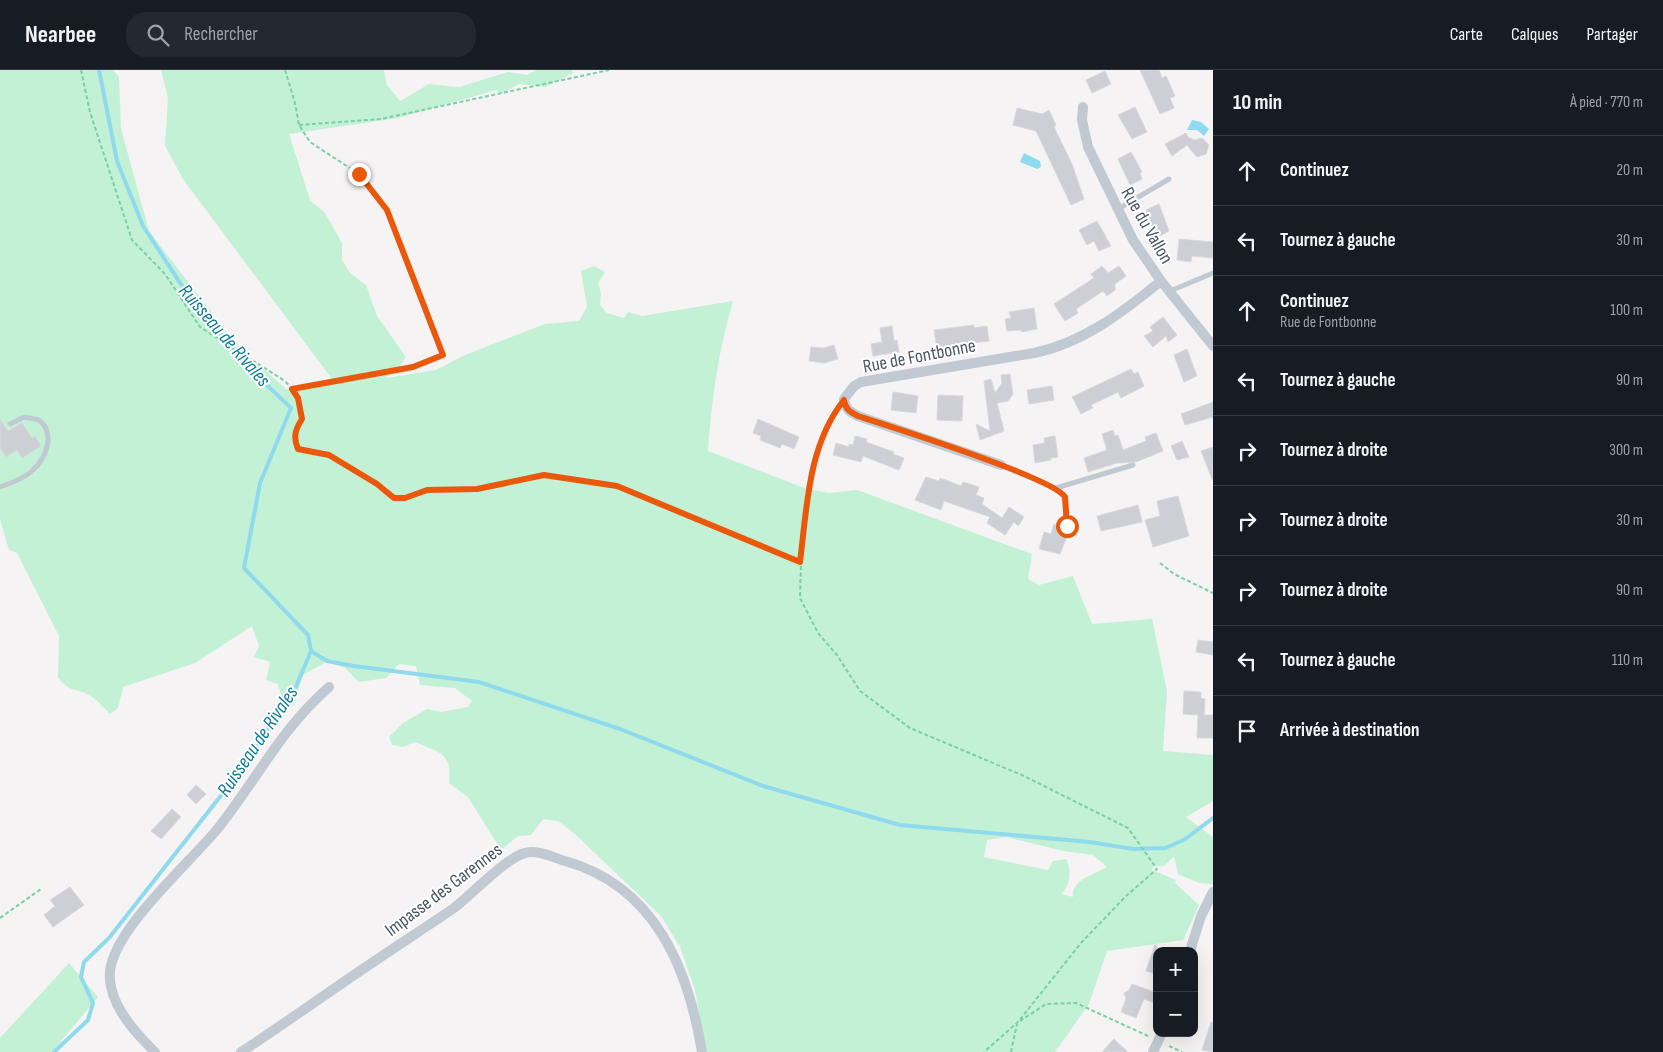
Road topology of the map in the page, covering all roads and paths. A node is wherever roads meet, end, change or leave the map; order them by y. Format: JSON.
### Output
{"nodes":[{"id":1,"x":81,"y":70,"type":"edge"},
{"id":2,"x":285,"y":70,"type":"edge"},
{"id":3,"x":609,"y":70,"type":"edge"},
{"id":4,"x":1083,"y":108,"type":"dead end"},
{"id":5,"x":299,"y":125,"type":"junction"},
{"id":6,"x":1169,"y":179,"type":"dead end"},
{"id":7,"x":1117,"y":209,"type":"junction"},
{"id":8,"x":1213,"y":273,"type":"edge"},
{"id":9,"x":1161,"y":281,"type":"junction"},
{"id":10,"x":1169,"y":292,"type":"junction"},
{"id":11,"x":1213,"y":346,"type":"edge"},
{"id":12,"x":292,"y":389,"type":"junction"},
{"id":13,"x":844,"y":400,"type":"junction"},
{"id":14,"x":10,"y":424,"type":"dead end"},
{"id":15,"x":1001,"y":465,"type":"joint"},
{"id":16,"x":1133,"y":465,"type":"dead end"},
{"id":17,"x":0,"y":487,"type":"edge"},
{"id":18,"x":1056,"y":488,"type":"junction"},
{"id":19,"x":1067,"y":526,"type":"dead end"},
{"id":20,"x":800,"y":562,"type":"junction"},
{"id":21,"x":1160,"y":563,"type":"dead end"},
{"id":22,"x":1213,"y":593,"type":"edge"},
{"id":23,"x":329,"y":687,"type":"dead end"},
{"id":24,"x":41,"y":889,"type":"dead end"},
{"id":25,"x":1213,"y":892,"type":"edge"},
{"id":26,"x":0,"y":918,"type":"edge"},
{"id":27,"x":1191,"y":947,"type":"edge"},
{"id":28,"x":1018,"y":1022,"type":"junction"},
{"id":29,"x":1153,"y":1034,"type":"edge"},
{"id":30,"x":1160,"y":1037,"type":"edge"},
{"id":31,"x":155,"y":1052,"type":"edge"},
{"id":32,"x":241,"y":1052,"type":"edge"},
{"id":33,"x":702,"y":1052,"type":"edge"},
{"id":34,"x":984,"y":1052,"type":"edge"},
{"id":35,"x":1011,"y":1052,"type":"edge"},
{"id":36,"x":1152,"y":1052,"type":"edge"},
{"id":37,"x":1182,"y":1052,"type":"edge"}],
"edges":[{"from":1,"to":12,"type":"path"},
{"from":2,"to":5,"type":"path"},
{"from":3,"to":5,"type":"path"},
{"from":4,"to":7,"type":"street","name":"Rue du Vallon"},
{"from":5,"to":12,"type":"path"},
{"from":6,"to":7,"type":"lane"},
{"from":7,"to":9,"type":"street","name":"Rue du Vallon"},
{"from":8,"to":10,"type":"lane"},
{"from":9,"to":10,"type":"street","name":"Rue du Vallon"},
{"from":9,"to":13,"type":"street","name":"Rue de Fontbonne"},
{"from":10,"to":11,"type":"street","name":"Rue du Vallon"},
{"from":12,"to":20,"type":"path"},
{"from":13,"to":15,"type":"street"},
{"from":13,"to":20,"type":"path"},
{"from":14,"to":17,"type":"lane"},
{"from":15,"to":18,"type":"lane"},
{"from":16,"to":18,"type":"lane"},
{"from":18,"to":19,"type":"lane"},
{"from":20,"to":28,"type":"path"},
{"from":21,"to":22,"type":"path"},
{"from":23,"to":31,"type":"street"},
{"from":24,"to":26,"type":"path"},
{"from":25,"to":27,"type":"street"},
{"from":28,"to":29,"type":"path"},
{"from":28,"to":34,"type":"path"},
{"from":28,"to":35,"type":"path"},
{"from":30,"to":36,"type":"street"},
{"from":30,"to":37,"type":"path"},
{"from":32,"to":33,"type":"street","name":"Impasse des Garennes"}]}
